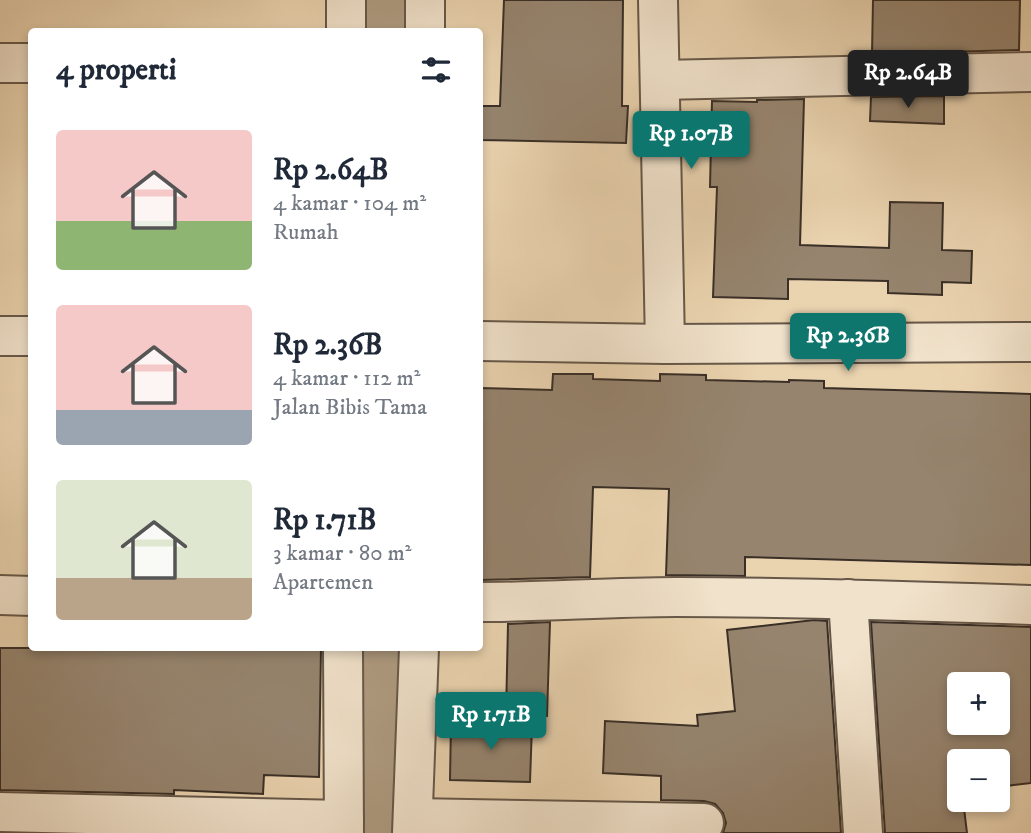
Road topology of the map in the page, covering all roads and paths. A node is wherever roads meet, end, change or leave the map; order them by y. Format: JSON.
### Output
{"nodes":[{"id":1,"x":346,"y":0,"type":"edge"},
{"id":2,"x":425,"y":0,"type":"edge"},
{"id":3,"x":659,"y":0,"type":"edge"},
{"id":4,"x":346,"y":28,"type":"edge"},
{"id":5,"x":425,"y":28,"type":"edge"},
{"id":6,"x":0,"y":62,"type":"edge"},
{"id":7,"x":28,"y":63,"type":"edge"},
{"id":8,"x":1031,"y":72,"type":"edge"},
{"id":9,"x":660,"y":80,"type":"junction"},
{"id":10,"x":0,"y":336,"type":"edge"},
{"id":11,"x":28,"y":336,"type":"edge"},
{"id":12,"x":483,"y":341,"type":"edge"},
{"id":13,"x":1031,"y":342,"type":"edge"},
{"id":14,"x":664,"y":344,"type":"junction"},
{"id":15,"x":0,"y":595,"type":"edge"},
{"id":16,"x":28,"y":596,"type":"edge"},
{"id":17,"x":848,"y":599,"type":"junction"},
{"id":18,"x":483,"y":602,"type":"edge"},
{"id":19,"x":1031,"y":606,"type":"edge"},
{"id":20,"x":343,"y":651,"type":"edge"},
{"id":21,"x":419,"y":651,"type":"edge"},
{"id":22,"x":0,"y":812,"type":"edge"},
{"id":23,"x":704,"y":822,"type":"dead end"},
{"id":24,"x":412,"y":826,"type":"edge"},
{"id":25,"x":344,"y":827,"type":"edge"},
{"id":26,"x":863,"y":833,"type":"edge"}],
"edges":[{"from":1,"to":4,"type":"street"},
{"from":2,"to":5,"type":"street"},
{"from":3,"to":9,"type":"street"},
{"from":6,"to":7,"type":"street"},
{"from":8,"to":9,"type":"street"},
{"from":9,"to":14,"type":"street"},
{"from":10,"to":11,"type":"street"},
{"from":12,"to":14,"type":"street"},
{"from":13,"to":14,"type":"street"},
{"from":15,"to":16,"type":"street"},
{"from":17,"to":18,"type":"street"},
{"from":17,"to":19,"type":"street"},
{"from":17,"to":26,"type":"street"},
{"from":20,"to":25,"type":"street"},
{"from":21,"to":24,"type":"street"},
{"from":22,"to":25,"type":"street"},
{"from":23,"to":24,"type":"street"}]}
